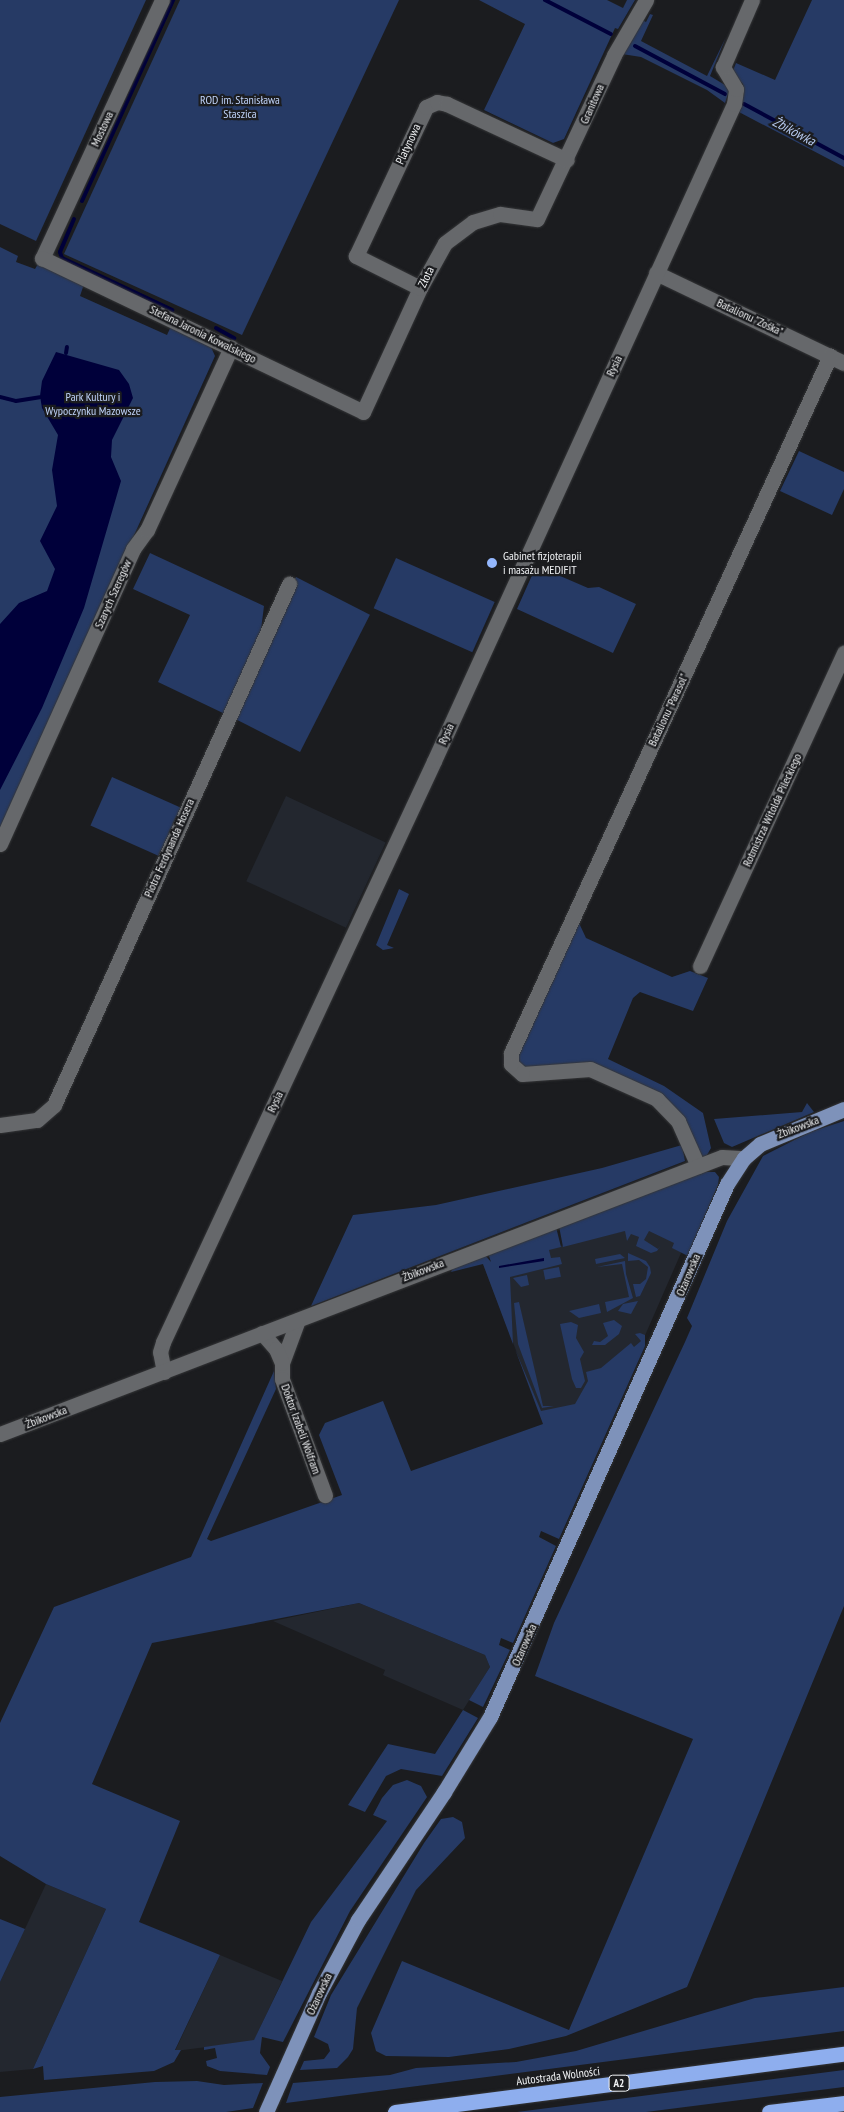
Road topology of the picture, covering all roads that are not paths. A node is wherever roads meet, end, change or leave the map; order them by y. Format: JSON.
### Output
{"nodes":[{"id":1,"x":162,"y":0,"type":"edge"},
{"id":2,"x":646,"y":0,"type":"edge"},
{"id":3,"x":752,"y":0,"type":"edge"},
{"id":4,"x":567,"y":160,"type":"junction"},
{"id":5,"x":541,"y":211,"type":"joint"},
{"id":6,"x":42,"y":258,"type":"joint"},
{"id":7,"x":656,"y":273,"type":"junction"},
{"id":8,"x":420,"y":288,"type":"junction"},
{"id":9,"x":231,"y":347,"type":"junction"},
{"id":10,"x":830,"y":356,"type":"junction"},
{"id":11,"x":844,"y":363,"type":"edge"},
{"id":12,"x":363,"y":412,"type":"joint"},
{"id":13,"x":289,"y":584,"type":"dead end"},
{"id":14,"x":844,"y":653,"type":"edge"},
{"id":15,"x":0,"y":844,"type":"edge"},
{"id":16,"x":700,"y":966,"type":"dead end"},
{"id":17,"x":844,"y":1109,"type":"edge"},
{"id":18,"x":0,"y":1125,"type":"edge"},
{"id":19,"x":744,"y":1158,"type":"junction"},
{"id":20,"x":698,"y":1166,"type":"junction"},
{"id":21,"x":298,"y":1320,"type":"junction"},
{"id":22,"x":262,"y":1333,"type":"junction"},
{"id":23,"x":282,"y":1363,"type":"junction"},
{"id":24,"x":164,"y":1372,"type":"junction"},
{"id":25,"x":0,"y":1434,"type":"edge"},
{"id":26,"x":325,"y":1495,"type":"dead end"},
{"id":27,"x":844,"y":2054,"type":"edge"},
{"id":28,"x":844,"y":2102,"type":"edge"},
{"id":29,"x":266,"y":2112,"type":"edge"},
{"id":30,"x":395,"y":2112,"type":"edge"},
{"id":31,"x":769,"y":2112,"type":"edge"}],
"edges":[{"from":1,"to":6,"type":"street","name":"Mostowa"},
{"from":2,"to":4,"type":"street","name":"Granitowa"},
{"from":3,"to":7,"type":"street","name":"Rysia"},
{"from":4,"to":5,"type":"street","name":"Granitowa"},
{"from":4,"to":8,"type":"street","name":"Platynowa"},
{"from":5,"to":8,"type":"street","name":"Złota"},
{"from":6,"to":9,"type":"street","name":"Stefana Jaronia Kowalskiego"},
{"from":7,"to":10,"type":"street","name":"Batalionu \"Zośka\""},
{"from":7,"to":24,"type":"street","name":"Rysia"},
{"from":8,"to":12,"type":"street","name":"Złota"},
{"from":9,"to":12,"type":"street","name":"Stefana Jaronia Kowalskiego"},
{"from":9,"to":15,"type":"street","name":"Szarych Szeregów"},
{"from":10,"to":11,"type":"street","name":"Batalionu \"Zośka\""},
{"from":10,"to":20,"type":"street","name":"Batalionu \"Parasol\""},
{"from":13,"to":18,"type":"street","name":"Piotra Ferdynanda Hosera"},
{"from":14,"to":16,"type":"street","name":"Rotmistrza Witolda Pileckiego"},
{"from":17,"to":19,"type":"main road","name":"Żbikowska"},
{"from":19,"to":20,"type":"street","name":"Żbikowska"},
{"from":19,"to":29,"type":"main road","name":"Ożarowska"},
{"from":20,"to":21,"type":"street","name":"Żbikowska"},
{"from":21,"to":22,"type":"street","name":"Żbikowska"},
{"from":21,"to":23,"type":"street","name":"Doktor Izabeli Wolfram"},
{"from":22,"to":23,"type":"street","name":"Doktor Izabeli Wolfram"},
{"from":22,"to":24,"type":"street","name":"Żbikowska"},
{"from":23,"to":26,"type":"street","name":"Doktor Izabeli Wolfram"},
{"from":24,"to":25,"type":"street","name":"Żbikowska"},
{"from":27,"to":30,"type":"highway","name":"Autostrada Wolności","number":"A2"},
{"from":28,"to":31,"type":"highway"}]}
